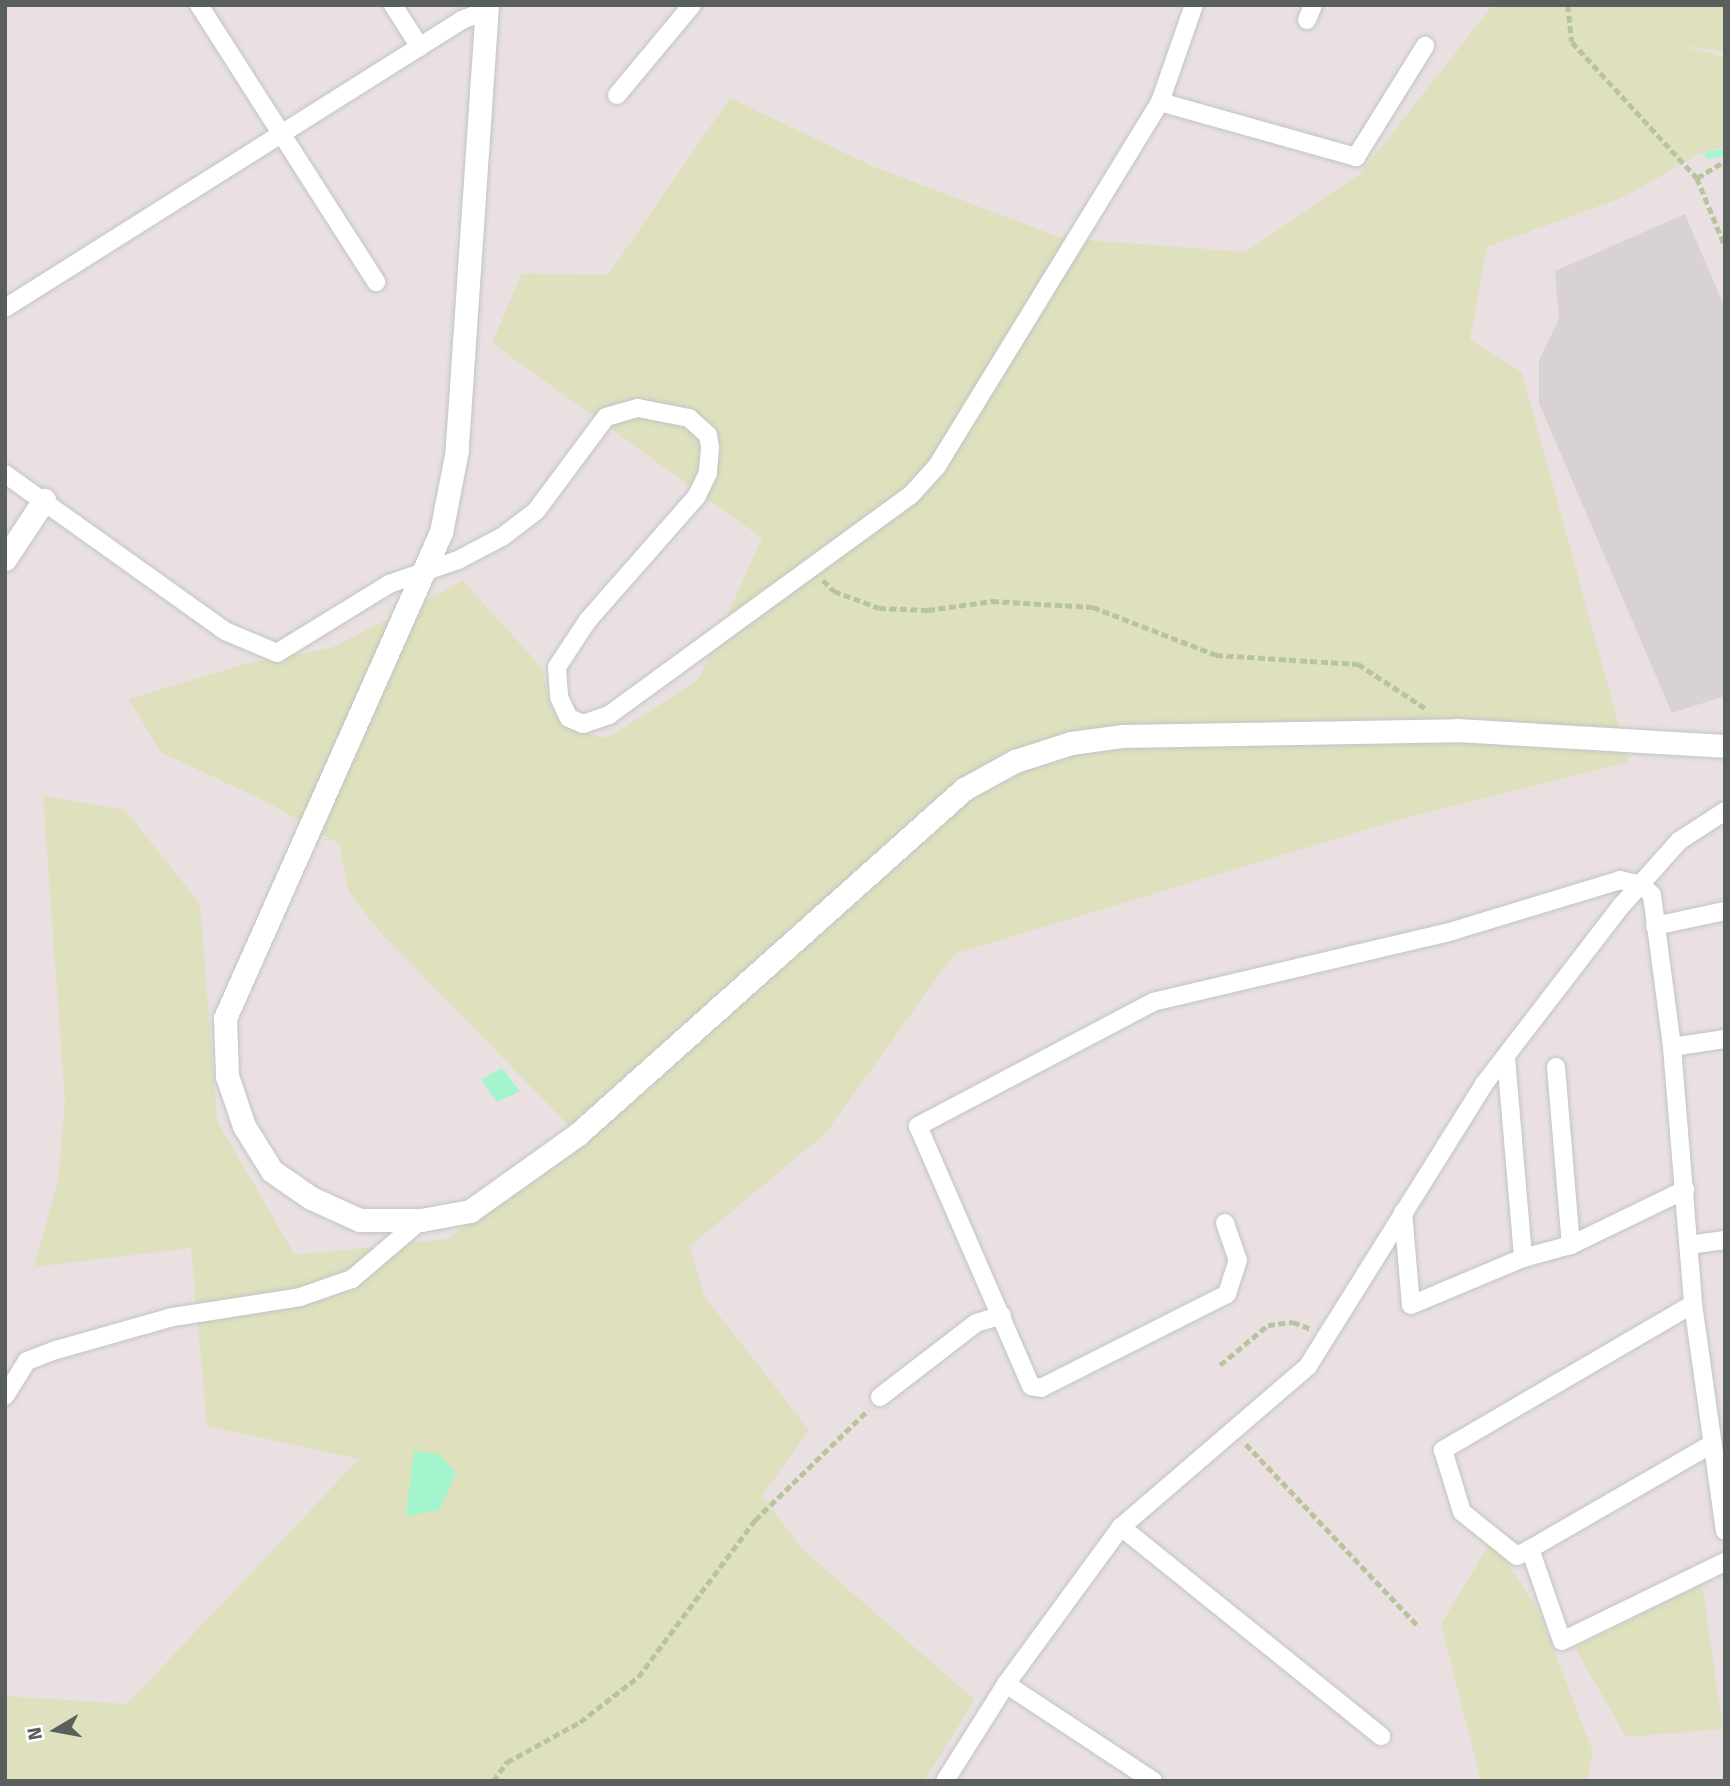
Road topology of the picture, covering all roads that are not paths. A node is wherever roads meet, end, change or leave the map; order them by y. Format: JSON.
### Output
{"nodes":[{"id":1,"x":199,"y":5,"type":"edge"},
{"id":2,"x":393,"y":5,"type":"edge"},
{"id":3,"x":691,"y":5,"type":"edge"},
{"id":4,"x":1195,"y":5,"type":"edge"},
{"id":5,"x":487,"y":8,"type":"edge"},
{"id":6,"x":1425,"y":46,"type":"dead end"},
{"id":7,"x":420,"y":47,"type":"junction"},
{"id":8,"x":617,"y":95,"type":"dead end"},
{"id":9,"x":1160,"y":102,"type":"junction"},
{"id":10,"x":281,"y":132,"type":"junction"},
{"id":11,"x":376,"y":282,"type":"dead end"},
{"id":12,"x":5,"y":308,"type":"edge"},
{"id":13,"x":5,"y":474,"type":"edge"},
{"id":14,"x":44,"y":500,"type":"junction"},
{"id":15,"x":5,"y":559,"type":"edge"},
{"id":16,"x":429,"y":566,"type":"junction"},
{"id":17,"x":1725,"y":746,"type":"edge"},
{"id":18,"x":1725,"y":811,"type":"edge"},
{"id":19,"x":1642,"y":885,"type":"junction"},
{"id":20,"x":1725,"y":911,"type":"edge"},
{"id":21,"x":1656,"y":926,"type":"junction"},
{"id":22,"x":1725,"y":1039,"type":"edge"},
{"id":23,"x":1672,"y":1047,"type":"junction"},
{"id":24,"x":1506,"y":1058,"type":"junction"},
{"id":25,"x":1556,"y":1067,"type":"dead end"},
{"id":26,"x":1685,"y":1189,"type":"junction"},
{"id":27,"x":1404,"y":1212,"type":"junction"},
{"id":28,"x":421,"y":1220,"type":"junction"},
{"id":29,"x":1225,"y":1223,"type":"dead end"},
{"id":30,"x":1725,"y":1240,"type":"edge"},
{"id":31,"x":1571,"y":1245,"type":"junction"},
{"id":32,"x":1689,"y":1245,"type":"junction"},
{"id":33,"x":1523,"y":1258,"type":"junction"},
{"id":34,"x":1693,"y":1304,"type":"junction"},
{"id":35,"x":1002,"y":1315,"type":"junction"},
{"id":36,"x":5,"y":1396,"type":"edge"},
{"id":37,"x":880,"y":1397,"type":"road end"},
{"id":38,"x":1712,"y":1444,"type":"junction"},
{"id":39,"x":1121,"y":1527,"type":"junction"},
{"id":40,"x":1725,"y":1531,"type":"edge"},
{"id":41,"x":1530,"y":1549,"type":"junction"},
{"id":42,"x":1725,"y":1562,"type":"edge"},
{"id":43,"x":1006,"y":1684,"type":"junction"},
{"id":44,"x":1381,"y":1736,"type":"dead end"},
{"id":45,"x":945,"y":1781,"type":"edge"},
{"id":46,"x":1153,"y":1781,"type":"edge"}],
"edges":[{"from":1,"to":10,"type":"street"},
{"from":2,"to":7,"type":"street"},
{"from":3,"to":8,"type":"street"},
{"from":4,"to":9,"type":"street"},
{"from":5,"to":7,"type":"street"},
{"from":5,"to":16,"type":"street"},
{"from":6,"to":9,"type":"street"},
{"from":7,"to":10,"type":"street"},
{"from":9,"to":16,"type":"street"},
{"from":10,"to":11,"type":"street"},
{"from":10,"to":12,"type":"street"},
{"from":13,"to":14,"type":"street"},
{"from":14,"to":15,"type":"street"},
{"from":14,"to":16,"type":"street"},
{"from":16,"to":28,"type":"street"},
{"from":17,"to":28,"type":"street"},
{"from":18,"to":19,"type":"street"},
{"from":19,"to":21,"type":"street"},
{"from":19,"to":24,"type":"street"},
{"from":19,"to":35,"type":"street"},
{"from":20,"to":21,"type":"street"},
{"from":21,"to":23,"type":"street"},
{"from":22,"to":23,"type":"street"},
{"from":23,"to":26,"type":"street"},
{"from":24,"to":27,"type":"street"},
{"from":24,"to":33,"type":"street"},
{"from":25,"to":31,"type":"street"},
{"from":26,"to":31,"type":"street"},
{"from":26,"to":32,"type":"street"},
{"from":27,"to":33,"type":"street"},
{"from":27,"to":39,"type":"street"},
{"from":28,"to":36,"type":"street"},
{"from":29,"to":35,"type":"street"},
{"from":30,"to":32,"type":"street"},
{"from":31,"to":33,"type":"street"},
{"from":32,"to":34,"type":"street"},
{"from":34,"to":38,"type":"street"},
{"from":34,"to":41,"type":"street"},
{"from":35,"to":37,"type":"street"},
{"from":38,"to":40,"type":"street"},
{"from":38,"to":41,"type":"street"},
{"from":39,"to":43,"type":"street"},
{"from":39,"to":44,"type":"street"},
{"from":41,"to":42,"type":"street"},
{"from":43,"to":45,"type":"street"},
{"from":43,"to":46,"type":"street"}]}
